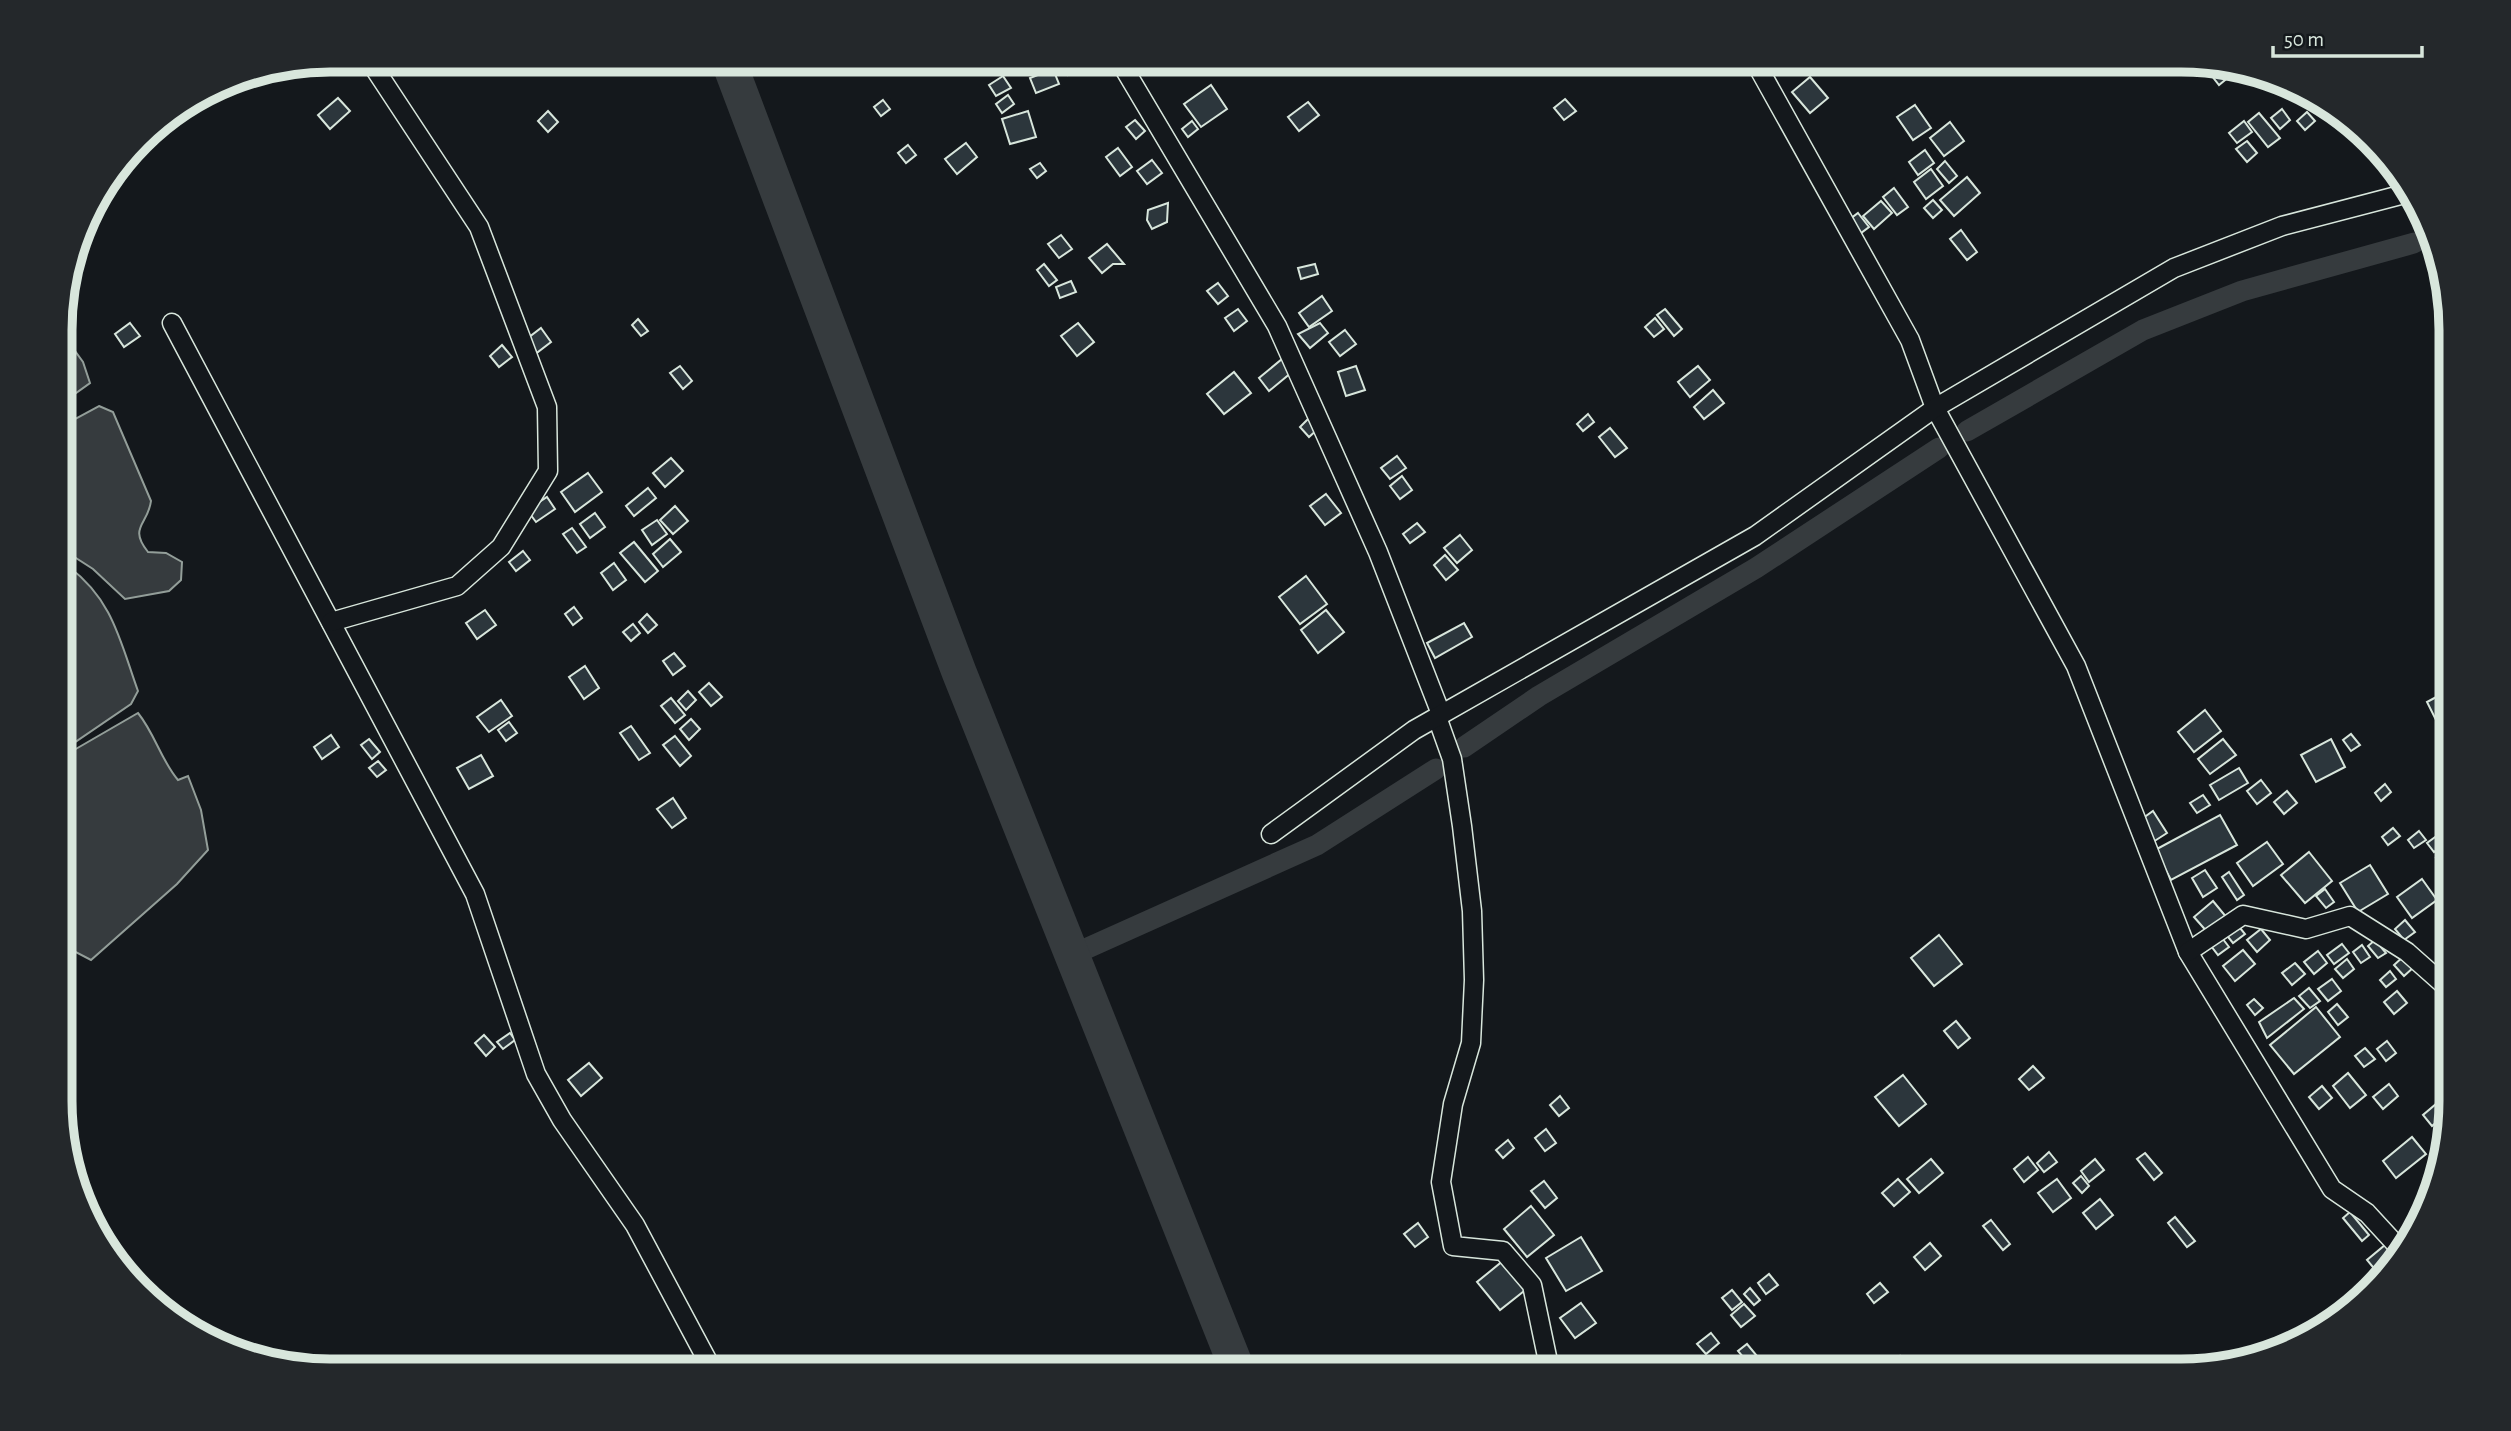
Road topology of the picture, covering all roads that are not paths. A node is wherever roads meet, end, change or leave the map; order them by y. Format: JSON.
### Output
{"nodes":[{"id":1,"x":377,"y":72,"type":"edge"},
{"id":2,"x":1126,"y":72,"type":"edge"},
{"id":3,"x":1761,"y":72,"type":"edge"},
{"id":4,"x":2401,"y":195,"type":"edge"},
{"id":5,"x":172,"y":323,"type":"dead end"},
{"id":6,"x":1935,"y":408,"type":"junction"},
{"id":7,"x":331,"y":622,"type":"junction"},
{"id":8,"x":1439,"y":716,"type":"junction"},
{"id":9,"x":1271,"y":834,"type":"dead end"},
{"id":10,"x":2188,"y":951,"type":"junction"},
{"id":11,"x":2439,"y":980,"type":"edge"},
{"id":12,"x":2396,"y":1245,"type":"edge"},
{"id":13,"x":707,"y":1359,"type":"edge"},
{"id":14,"x":1547,"y":1359,"type":"edge"}],
"edges":[{"from":1,"to":7,"type":"street"},
{"from":2,"to":8,"type":"street"},
{"from":3,"to":6,"type":"street"},
{"from":4,"to":6,"type":"street"},
{"from":5,"to":7,"type":"street"},
{"from":6,"to":8,"type":"street"},
{"from":6,"to":10,"type":"street"},
{"from":7,"to":13,"type":"street"},
{"from":8,"to":9,"type":"street"},
{"from":8,"to":14,"type":"street"},
{"from":10,"to":11,"type":"street"},
{"from":10,"to":12,"type":"street"}]}
